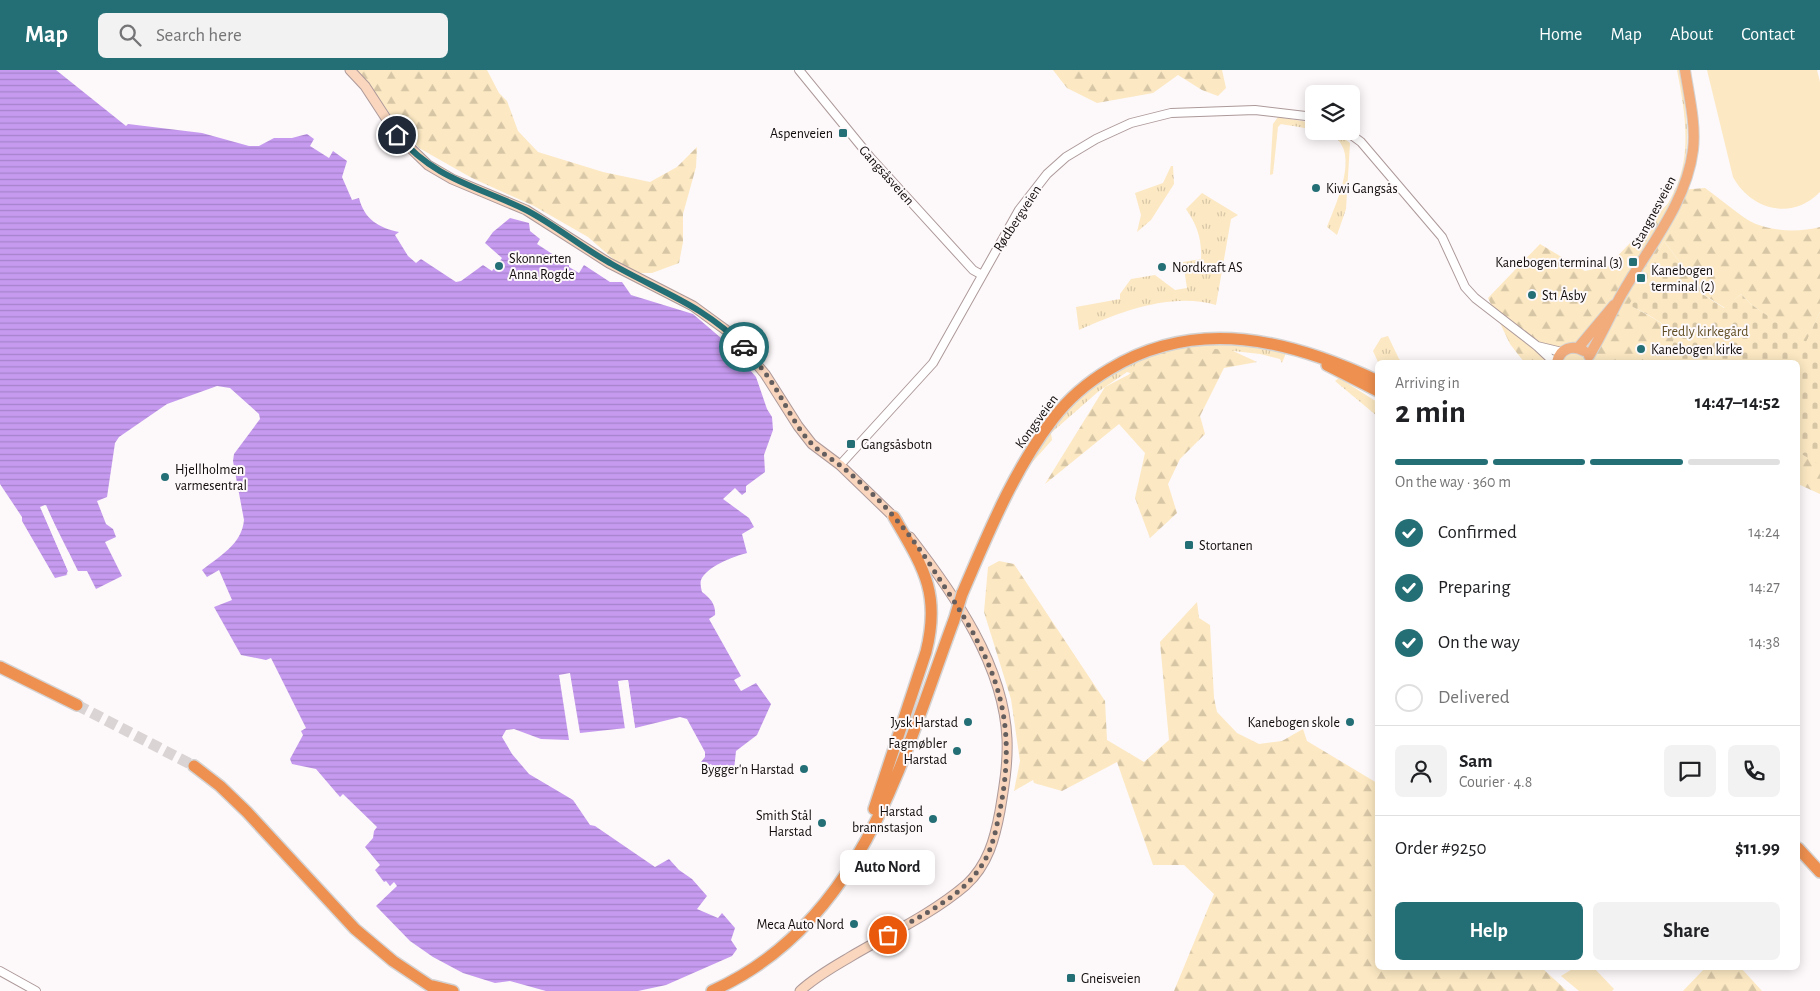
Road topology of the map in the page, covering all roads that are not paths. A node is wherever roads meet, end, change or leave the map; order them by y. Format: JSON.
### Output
{"nodes":[{"id":1,"x":350,"y":70,"type":"edge"},
{"id":2,"x":799,"y":70,"type":"edge"},
{"id":3,"x":1685,"y":70,"type":"edge"},
{"id":4,"x":1305,"y":116,"type":"edge"},
{"id":5,"x":1358,"y":140,"type":"edge"},
{"id":6,"x":982,"y":275,"type":"junction"},
{"id":7,"x":1619,"y":300,"type":"junction"},
{"id":8,"x":1537,"y":346,"type":"junction"},
{"id":9,"x":1578,"y":348,"type":"junction"},
{"id":10,"x":1562,"y":352,"type":"junction"},
{"id":11,"x":1590,"y":359,"type":"edge"},
{"id":12,"x":1553,"y":360,"type":"edge"},
{"id":13,"x":1556,"y":360,"type":"edge"},
{"id":14,"x":1375,"y":388,"type":"edge"},
{"id":15,"x":840,"y":465,"type":"junction"},
{"id":16,"x":894,"y":517,"type":"junction"},
{"id":17,"x":0,"y":667,"type":"edge"},
{"id":18,"x":78,"y":705,"type":"tunnel mouth"},
{"id":19,"x":194,"y":766,"type":"tunnel mouth"},
{"id":20,"x":1800,"y":850,"type":"edge"},
{"id":21,"x":861,"y":851,"type":"junction"},
{"id":22,"x":1820,"y":872,"type":"edge"},
{"id":23,"x":0,"y":972,"type":"edge"},
{"id":24,"x":436,"y":989,"type":"edge"},
{"id":25,"x":36,"y":991,"type":"edge"},
{"id":26,"x":453,"y":991,"type":"edge"},
{"id":27,"x":712,"y":991,"type":"edge"},
{"id":28,"x":800,"y":991,"type":"edge"}],
"edges":[{"from":1,"to":15,"type":"main road"},
{"from":2,"to":6,"type":"street","name":"Gangsåsveien"},
{"from":3,"to":7,"type":"main road","name":"Stangnesveien"},
{"from":4,"to":6,"type":"street","name":"Rødbergveien"},
{"from":5,"to":8,"type":"street"},
{"from":6,"to":15,"type":"street","name":"Rødbergveien"},
{"from":7,"to":9,"type":"main road","name":"Stangnesveien"},
{"from":7,"to":11,"type":"main road","name":"Stangnesveien"},
{"from":8,"to":10,"type":"street"},
{"from":8,"to":12,"type":"street"},
{"from":9,"to":10,"type":"main road"},
{"from":9,"to":11,"type":"main road","name":"Stangnesveien"},
{"from":10,"to":13,"type":"main road"},
{"from":14,"to":21,"type":"highway","name":"Kongsveien","bridge":true},
{"from":15,"to":16,"type":"main road"},
{"from":16,"to":21,"type":"highway"},
{"from":16,"to":28,"type":"main road"},
{"from":17,"to":18,"type":"highway"},
{"from":19,"to":24,"type":"highway"},
{"from":20,"to":22,"type":"highway"},
{"from":21,"to":27,"type":"highway"},
{"from":23,"to":25,"type":"street"},
{"from":24,"to":26,"type":"highway"}]}
